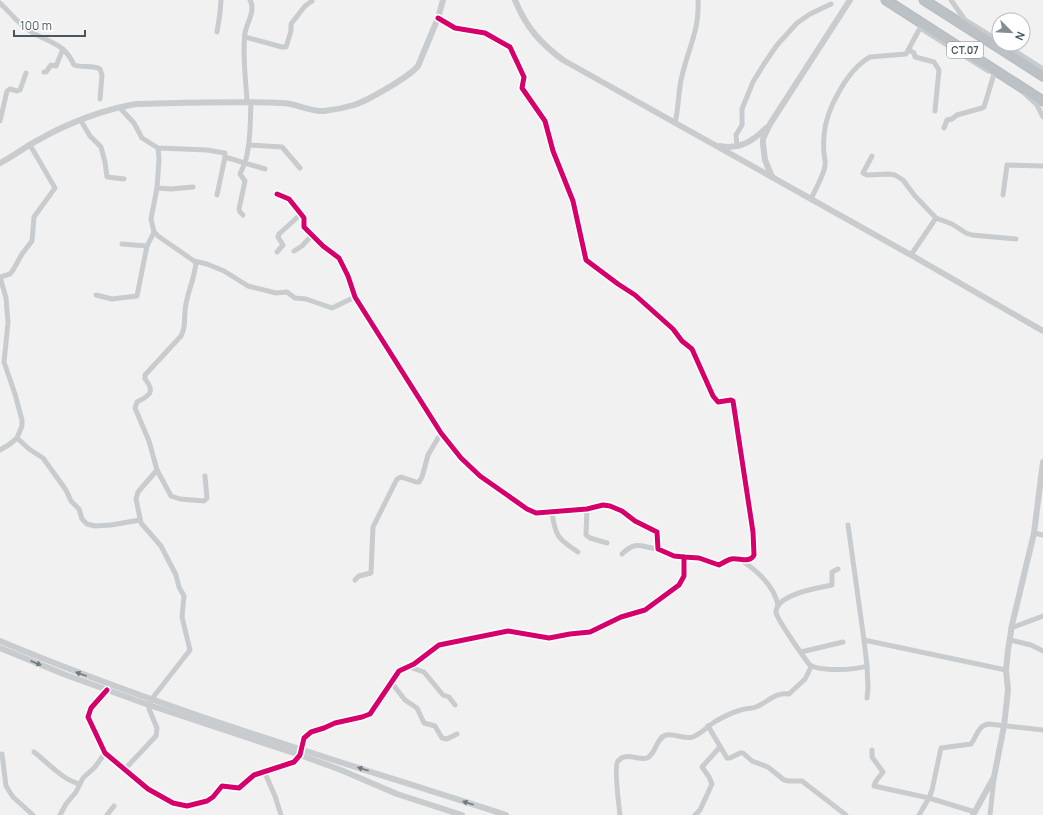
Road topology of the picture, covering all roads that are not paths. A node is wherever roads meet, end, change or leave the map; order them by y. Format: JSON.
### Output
{"nodes":[{"id":1,"x":221,"y":0,"type":"edge"},
{"id":2,"x":250,"y":0,"type":"edge"},
{"id":3,"x":443,"y":0,"type":"edge"},
{"id":4,"x":515,"y":0,"type":"edge"},
{"id":5,"x":698,"y":0,"type":"edge"},
{"id":6,"x":850,"y":0,"type":"edge"},
{"id":7,"x":886,"y":0,"type":"edge"},
{"id":8,"x":924,"y":0,"type":"edge"},
{"id":9,"x":951,"y":0,"type":"edge"},
{"id":10,"x":312,"y":1,"type":"dead end"},
{"id":11,"x":0,"y":3,"type":"edge"},
{"id":12,"x":831,"y":4,"type":"dead end"},
{"id":13,"x":438,"y":18,"type":"junction"},
{"id":14,"x":217,"y":32,"type":"dead end"},
{"id":15,"x":991,"y":36,"type":"edge"},
{"id":16,"x":245,"y":37,"type":"junction"},
{"id":17,"x":63,"y":50,"type":"junction"},
{"id":18,"x":909,"y":50,"type":"junction"},
{"id":19,"x":1016,"y":52,"type":"edge"},
{"id":20,"x":1043,"y":69,"type":"edge"},
{"id":21,"x":44,"y":72,"type":"dead end"},
{"id":22,"x":26,"y":73,"type":"dead end"},
{"id":23,"x":994,"y":74,"type":"junction"},
{"id":24,"x":1043,"y":76,"type":"edge"},
{"id":25,"x":100,"y":99,"type":"dead end"},
{"id":26,"x":1043,"y":100,"type":"edge"},
{"id":27,"x":249,"y":102,"type":"junction"},
{"id":28,"x":120,"y":108,"type":"junction"},
{"id":29,"x":935,"y":111,"type":"dead end"},
{"id":30,"x":1043,"y":117,"type":"edge"},
{"id":31,"x":0,"y":121,"type":"edge"},
{"id":32,"x":81,"y":121,"type":"junction"},
{"id":33,"x":675,"y":123,"type":"junction"},
{"id":34,"x":770,"y":124,"type":"junction"},
{"id":35,"x":944,"y":128,"type":"dead end"},
{"id":36,"x":30,"y":145,"type":"junction"},
{"id":37,"x":249,"y":145,"type":"junction"},
{"id":38,"x":714,"y":145,"type":"junction"},
{"id":39,"x":737,"y":146,"type":"junction"},
{"id":40,"x":158,"y":148,"type":"junction"},
{"id":41,"x":872,"y":156,"type":"dead end"},
{"id":42,"x":225,"y":157,"type":"junction"},
{"id":43,"x":246,"y":162,"type":"junction"},
{"id":44,"x":0,"y":163,"type":"edge"},
{"id":45,"x":1043,"y":166,"type":"edge"},
{"id":46,"x":300,"y":168,"type":"dead end"},
{"id":47,"x":265,"y":169,"type":"dead end"},
{"id":48,"x":124,"y":178,"type":"dead end"},
{"id":49,"x":772,"y":178,"type":"junction"},
{"id":50,"x":193,"y":187,"type":"dead end"},
{"id":51,"x":156,"y":188,"type":"junction"},
{"id":52,"x":217,"y":194,"type":"dead end"},
{"id":53,"x":277,"y":194,"type":"dead end"},
{"id":54,"x":1003,"y":195,"type":"dead end"},
{"id":55,"x":811,"y":199,"type":"junction"},
{"id":56,"x":301,"y":214,"type":"junction"},
{"id":57,"x":243,"y":215,"type":"dead end"},
{"id":58,"x":936,"y":218,"type":"junction"},
{"id":59,"x":154,"y":232,"type":"junction"},
{"id":60,"x":312,"y":235,"type":"junction"},
{"id":61,"x":1016,"y":239,"type":"dead end"},
{"id":62,"x":122,"y":244,"type":"dead end"},
{"id":63,"x":147,"y":246,"type":"junction"},
{"id":64,"x":294,"y":251,"type":"dead end"},
{"id":65,"x":277,"y":252,"type":"dead end"},
{"id":66,"x":911,"y":255,"type":"junction"},
{"id":67,"x":196,"y":262,"type":"junction"},
{"id":68,"x":0,"y":277,"type":"edge"},
{"id":69,"x":96,"y":295,"type":"dead end"},
{"id":70,"x":355,"y":297,"type":"junction"},
{"id":71,"x":1043,"y":331,"type":"edge"},
{"id":72,"x":2,"y":358,"type":"edge"},
{"id":73,"x":441,"y":433,"type":"junction"},
{"id":74,"x":17,"y":438,"type":"junction"},
{"id":75,"x":0,"y":450,"type":"edge"},
{"id":76,"x":1043,"y":462,"type":"edge"},
{"id":77,"x":157,"y":470,"type":"junction"},
{"id":78,"x":204,"y":476,"type":"dead end"},
{"id":79,"x":587,"y":509,"type":"junction"},
{"id":80,"x":552,"y":512,"type":"junction"},
{"id":81,"x":140,"y":520,"type":"junction"},
{"id":82,"x":848,"y":525,"type":"dead end"},
{"id":83,"x":1034,"y":533,"type":"junction"},
{"id":84,"x":1043,"y":535,"type":"edge"},
{"id":85,"x":607,"y":543,"type":"dead end"},
{"id":86,"x":658,"y":549,"type":"junction"},
{"id":87,"x":578,"y":552,"type":"dead end"},
{"id":88,"x":622,"y":554,"type":"dead end"},
{"id":89,"x":684,"y":557,"type":"junction"},
{"id":90,"x":741,"y":560,"type":"junction"},
{"id":91,"x":838,"y":569,"type":"dead end"},
{"id":92,"x":355,"y":580,"type":"dead end"},
{"id":93,"x":778,"y":605,"type":"junction"},
{"id":94,"x":1043,"y":616,"type":"edge"},
{"id":95,"x":1011,"y":628,"type":"junction"},
{"id":96,"x":864,"y":640,"type":"junction"},
{"id":97,"x":1010,"y":640,"type":"junction"},
{"id":98,"x":0,"y":641,"type":"edge"},
{"id":99,"x":843,"y":642,"type":"dead end"},
{"id":100,"x":0,"y":648,"type":"edge"},
{"id":101,"x":1043,"y":651,"type":"edge"},
{"id":102,"x":801,"y":652,"type":"junction"},
{"id":103,"x":811,"y":666,"type":"junction"},
{"id":104,"x":867,"y":666,"type":"junction"},
{"id":105,"x":409,"y":667,"type":"junction"},
{"id":106,"x":1006,"y":670,"type":"junction"},
{"id":107,"x":391,"y":682,"type":"junction"},
{"id":108,"x":107,"y":690,"type":"junction"},
{"id":109,"x":867,"y":698,"type":"dead end"},
{"id":110,"x":150,"y":702,"type":"junction"},
{"id":111,"x":455,"y":705,"type":"dead end"},
{"id":112,"x":708,"y":726,"type":"junction"},
{"id":113,"x":1004,"y":726,"type":"junction"},
{"id":114,"x":1043,"y":730,"type":"edge"},
{"id":115,"x":457,"y":734,"type":"dead end"},
{"id":116,"x":720,"y":747,"type":"junction"},
{"id":117,"x":872,"y":750,"type":"dead end"},
{"id":118,"x":34,"y":752,"type":"dead end"},
{"id":119,"x":105,"y":753,"type":"junction"},
{"id":120,"x":300,"y":753,"type":"junction"},
{"id":121,"x":2,"y":754,"type":"dead end"},
{"id":122,"x":124,"y":770,"type":"junction"},
{"id":123,"x":264,"y":771,"type":"junction"},
{"id":124,"x":994,"y":777,"type":"junction"},
{"id":125,"x":80,"y":784,"type":"junction"},
{"id":126,"x":929,"y":798,"type":"junction"},
{"id":127,"x":114,"y":806,"type":"dead end"},
{"id":128,"x":974,"y":814,"type":"edge"},
{"id":129,"x":33,"y":815,"type":"edge"},
{"id":130,"x":60,"y":815,"type":"edge"},
{"id":131,"x":106,"y":815,"type":"edge"},
{"id":132,"x":281,"y":815,"type":"edge"},
{"id":133,"x":462,"y":815,"type":"edge"},
{"id":134,"x":506,"y":815,"type":"edge"},
{"id":135,"x":620,"y":815,"type":"edge"},
{"id":136,"x":695,"y":815,"type":"edge"},
{"id":137,"x":846,"y":815,"type":"edge"},
{"id":138,"x":918,"y":815,"type":"edge"},
{"id":139,"x":990,"y":815,"type":"edge"}],
"edges":[{"from":1,"to":14,"type":"street"},
{"from":2,"to":16,"type":"street"},
{"from":3,"to":13,"type":"street"},
{"from":4,"to":33,"type":"street"},
{"from":5,"to":33,"type":"street"},
{"from":6,"to":34,"type":"street"},
{"from":7,"to":26,"type":"highway","number":"CT.07"},
{"from":8,"to":24,"type":"highway","number":"CT.07"},
{"from":9,"to":15,"type":"street"},
{"from":10,"to":16,"type":"street"},
{"from":11,"to":17,"type":"street"},
{"from":12,"to":39,"type":"street"},
{"from":13,"to":27,"type":"street"},
{"from":13,"to":90,"type":"street"},
{"from":16,"to":27,"type":"street"},
{"from":17,"to":21,"type":"street"},
{"from":17,"to":25,"type":"street"},
{"from":18,"to":23,"type":"street"},
{"from":18,"to":29,"type":"street"},
{"from":18,"to":55,"type":"street"},
{"from":19,"to":20,"type":"street"},
{"from":22,"to":31,"type":"street"},
{"from":23,"to":30,"type":"street"},
{"from":23,"to":35,"type":"street"},
{"from":27,"to":28,"type":"street"},
{"from":27,"to":37,"type":"street"},
{"from":28,"to":32,"type":"street"},
{"from":28,"to":40,"type":"street"},
{"from":32,"to":36,"type":"street"},
{"from":32,"to":48,"type":"street"},
{"from":33,"to":38,"type":"street"},
{"from":34,"to":39,"type":"street"},
{"from":34,"to":49,"type":"street"},
{"from":36,"to":44,"type":"street"},
{"from":36,"to":68,"type":"street"},
{"from":37,"to":43,"type":"street"},
{"from":37,"to":46,"type":"street"},
{"from":38,"to":39,"type":"street"},
{"from":38,"to":49,"type":"street"},
{"from":40,"to":42,"type":"street"},
{"from":40,"to":51,"type":"street"},
{"from":41,"to":58,"type":"street"},
{"from":42,"to":43,"type":"street"},
{"from":42,"to":52,"type":"street"},
{"from":43,"to":47,"type":"street"},
{"from":43,"to":57,"type":"street"},
{"from":45,"to":54,"type":"street"},
{"from":49,"to":55,"type":"street"},
{"from":50,"to":51,"type":"street"},
{"from":51,"to":59,"type":"street"},
{"from":53,"to":56,"type":"street"},
{"from":55,"to":66,"type":"street"},
{"from":56,"to":60,"type":"street"},
{"from":56,"to":65,"type":"street"},
{"from":58,"to":61,"type":"street"},
{"from":58,"to":66,"type":"street"},
{"from":59,"to":63,"type":"street"},
{"from":59,"to":67,"type":"street"},
{"from":60,"to":64,"type":"street"},
{"from":60,"to":70,"type":"street"},
{"from":62,"to":63,"type":"street"},
{"from":63,"to":69,"type":"street"},
{"from":66,"to":71,"type":"street"},
{"from":67,"to":70,"type":"street"},
{"from":67,"to":77,"type":"street"},
{"from":68,"to":72,"type":"street"},
{"from":70,"to":73,"type":"street"},
{"from":72,"to":74,"type":"street"},
{"from":73,"to":80,"type":"street"},
{"from":73,"to":92,"type":"street"},
{"from":74,"to":75,"type":"street"},
{"from":74,"to":81,"type":"street"},
{"from":76,"to":83,"type":"street"},
{"from":77,"to":78,"type":"street"},
{"from":77,"to":81,"type":"street"},
{"from":79,"to":80,"type":"street"},
{"from":79,"to":85,"type":"street"},
{"from":79,"to":86,"type":"street"},
{"from":80,"to":87,"type":"street"},
{"from":81,"to":110,"type":"street"},
{"from":82,"to":96,"type":"street"},
{"from":83,"to":84,"type":"street"},
{"from":83,"to":95,"type":"street"},
{"from":86,"to":88,"type":"street"},
{"from":86,"to":89,"type":"street"},
{"from":89,"to":90,"type":"street"},
{"from":89,"to":105,"type":"street"},
{"from":90,"to":93,"type":"street"},
{"from":91,"to":93,"type":"street"},
{"from":93,"to":102,"type":"street"},
{"from":94,"to":95,"type":"street"},
{"from":95,"to":97,"type":"street"},
{"from":96,"to":104,"type":"street"},
{"from":96,"to":106,"type":"street"},
{"from":97,"to":101,"type":"street"},
{"from":97,"to":106,"type":"street"},
{"from":110,"to":98,"type":"street","one_way":true},
{"from":99,"to":102,"type":"street"},
{"from":100,"to":108,"type":"street","one_way":true},
{"from":102,"to":103,"type":"street"},
{"from":103,"to":104,"type":"street"},
{"from":103,"to":112,"type":"street"},
{"from":104,"to":109,"type":"street"},
{"from":105,"to":107,"type":"street"},
{"from":105,"to":111,"type":"street"},
{"from":106,"to":113,"type":"street"},
{"from":107,"to":115,"type":"street"},
{"from":107,"to":120,"type":"street"},
{"from":108,"to":110,"type":"street"},
{"from":108,"to":119,"type":"street"},
{"from":110,"to":120,"type":"street"},
{"from":110,"to":122,"type":"street"},
{"from":112,"to":116,"type":"street"},
{"from":112,"to":135,"type":"street"},
{"from":113,"to":114,"type":"street"},
{"from":113,"to":124,"type":"street"},
{"from":113,"to":126,"type":"street"},
{"from":116,"to":136,"type":"street"},
{"from":116,"to":137,"type":"street"},
{"from":117,"to":126,"type":"street"},
{"from":118,"to":125,"type":"street"},
{"from":119,"to":122,"type":"street"},
{"from":119,"to":125,"type":"street"},
{"from":120,"to":123,"type":"street"},
{"from":120,"to":133,"type":"street"},
{"from":134,"to":120,"type":"street","one_way":true},
{"from":121,"to":129,"type":"street"},
{"from":122,"to":123,"type":"street"},
{"from":123,"to":132,"type":"street"},
{"from":124,"to":128,"type":"street"},
{"from":124,"to":139,"type":"street"},
{"from":125,"to":130,"type":"street"},
{"from":126,"to":128,"type":"street"},
{"from":126,"to":138,"type":"street"},
{"from":127,"to":131,"type":"street"}]}
